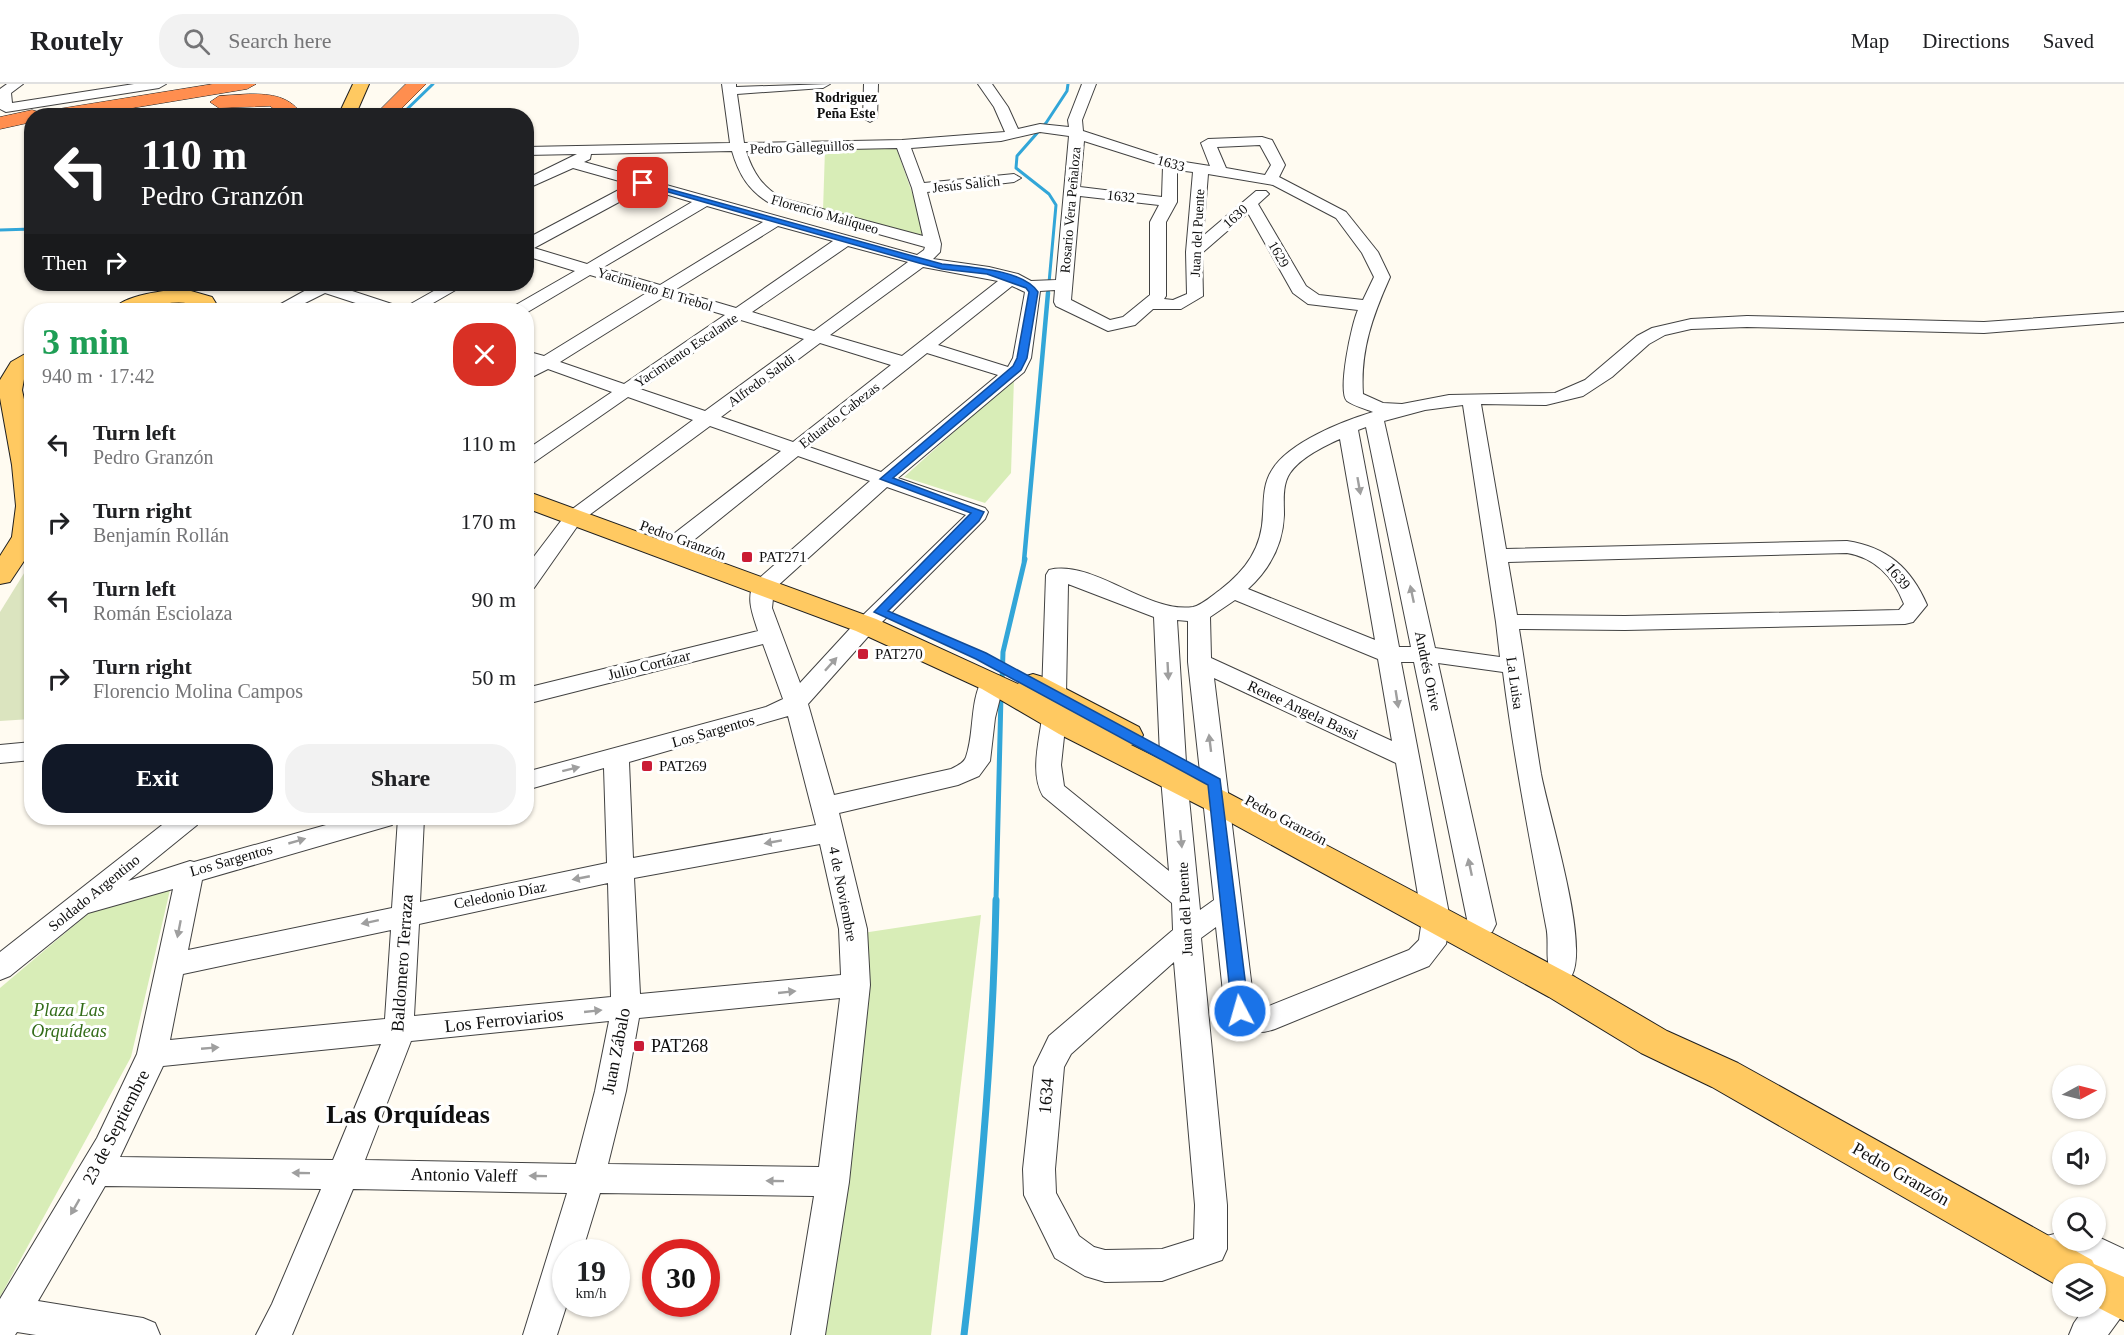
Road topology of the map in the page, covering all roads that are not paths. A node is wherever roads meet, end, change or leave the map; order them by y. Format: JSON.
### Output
{"nodes":[{"id":1,"x":159,"y":84,"type":"edge"},
{"id":2,"x":194,"y":84,"type":"edge"},
{"id":3,"x":247,"y":84,"type":"edge"},
{"id":4,"x":273,"y":84,"type":"edge"},
{"id":5,"x":361,"y":84,"type":"edge"},
{"id":6,"x":417,"y":84,"type":"edge"},
{"id":7,"x":823,"y":84,"type":"edge"},
{"id":8,"x":871,"y":84,"type":"edge"},
{"id":9,"x":984,"y":84,"type":"edge"},
{"id":10,"x":1089,"y":84,"type":"edge"},
{"id":11,"x":8,"y":85,"type":"edge"},
{"id":12,"x":788,"y":85,"type":"edge"},
{"id":13,"x":729,"y":87,"type":"edge"},
{"id":14,"x":48,"y":108,"type":"edge"},
{"id":15,"x":76,"y":108,"type":"edge"},
{"id":16,"x":96,"y":108,"type":"edge"},
{"id":17,"x":125,"y":108,"type":"edge"},
{"id":18,"x":180,"y":108,"type":"edge"},
{"id":19,"x":289,"y":108,"type":"edge"},
{"id":20,"x":350,"y":108,"type":"edge"},
{"id":21,"x":391,"y":108,"type":"edge"},
{"id":22,"x":24,"y":113,"type":"edge"},
{"id":23,"x":24,"y":117,"type":"edge"},
{"id":24,"x":2,"y":118,"type":"edge"},
{"id":25,"x":870,"y":118,"type":"dead end"},
{"id":26,"x":24,"y":125,"type":"edge"},
{"id":27,"x":0,"y":129,"type":"edge"},
{"id":28,"x":1075,"y":132,"type":"junction"},
{"id":29,"x":1013,"y":134,"type":"junction"},
{"id":30,"x":902,"y":144,"type":"junction"},
{"id":31,"x":738,"y":149,"type":"junction"},
{"id":32,"x":598,"y":150,"type":"junction"},
{"id":33,"x":534,"y":151,"type":"edge"},
{"id":34,"x":572,"y":163,"type":"junction"},
{"id":35,"x":1170,"y":164,"type":"junction"},
{"id":36,"x":1201,"y":171,"type":"junction"},
{"id":37,"x":1220,"y":172,"type":"junction"},
{"id":38,"x":1014,"y":178,"type":"dead end"},
{"id":39,"x":1274,"y":180,"type":"junction"},
{"id":40,"x":534,"y":181,"type":"edge"},
{"id":41,"x":643,"y":183,"type":"junction"},
{"id":42,"x":919,"y":188,"type":"junction"},
{"id":43,"x":1073,"y":191,"type":"junction"},
{"id":44,"x":704,"y":201,"type":"junction"},
{"id":45,"x":776,"y":201,"type":"junction"},
{"id":46,"x":1169,"y":202,"type":"junction"},
{"id":47,"x":1250,"y":202,"type":"junction"},
{"id":48,"x":739,"y":211,"type":"junction"},
{"id":49,"x":775,"y":220,"type":"junction"},
{"id":50,"x":846,"y":240,"type":"junction"},
{"id":51,"x":534,"y":244,"type":"edge"},
{"id":52,"x":534,"y":251,"type":"edge"},
{"id":53,"x":929,"y":252,"type":"junction"},
{"id":54,"x":1194,"y":252,"type":"junction"},
{"id":55,"x":589,"y":269,"type":"junction"},
{"id":56,"x":1021,"y":282,"type":"junction"},
{"id":57,"x":1064,"y":285,"type":"junction"},
{"id":58,"x":163,"y":291,"type":"edge"},
{"id":59,"x":315,"y":291,"type":"edge"},
{"id":60,"x":343,"y":291,"type":"edge"},
{"id":61,"x":445,"y":291,"type":"edge"},
{"id":62,"x":662,"y":291,"type":"junction"},
{"id":63,"x":140,"y":303,"type":"edge"},
{"id":64,"x":152,"y":303,"type":"edge"},
{"id":65,"x":201,"y":303,"type":"edge"},
{"id":66,"x":292,"y":303,"type":"edge"},
{"id":67,"x":374,"y":303,"type":"edge"},
{"id":68,"x":422,"y":303,"type":"edge"},
{"id":69,"x":532,"y":303,"type":"edge"},
{"id":70,"x":1152,"y":304,"type":"junction"},
{"id":71,"x":1369,"y":306,"type":"junction"},
{"id":72,"x":739,"y":314,"type":"junction"},
{"id":73,"x":2124,"y":317,"type":"edge"},
{"id":74,"x":819,"y":337,"type":"junction"},
{"id":75,"x":925,"y":347,"type":"junction"},
{"id":76,"x":534,"y":359,"type":"edge"},
{"id":77,"x":24,"y":362,"type":"edge"},
{"id":78,"x":546,"y":363,"type":"junction"},
{"id":79,"x":905,"y":363,"type":"junction"},
{"id":80,"x":534,"y":370,"type":"edge"},
{"id":81,"x":1010,"y":373,"type":"junction"},
{"id":82,"x":626,"y":390,"type":"junction"},
{"id":83,"x":1354,"y":397,"type":"junction"},
{"id":84,"x":1471,"y":399,"type":"junction"},
{"id":85,"x":1400,"y":409,"type":"junction"},
{"id":86,"x":708,"y":418,"type":"junction"},
{"id":87,"x":1374,"y":418,"type":"junction"},
{"id":88,"x":1348,"y":429,"type":"junction"},
{"id":89,"x":796,"y":448,"type":"junction"},
{"id":90,"x":534,"y":453,"type":"edge"},
{"id":91,"x":24,"y":468,"type":"edge"},
{"id":92,"x":885,"y":479,"type":"junction"},
{"id":93,"x":534,"y":486,"type":"edge"},
{"id":94,"x":534,"y":501,"type":"edge"},
{"id":95,"x":582,"y":512,"type":"junction"},
{"id":96,"x":24,"y":539,"type":"edge"},
{"id":97,"x":673,"y":545,"type":"junction"},
{"id":98,"x":1496,"y":556,"type":"junction"},
{"id":99,"x":534,"y":573,"type":"edge"},
{"id":100,"x":0,"y":576,"type":"edge"},
{"id":101,"x":770,"y":581,"type":"junction"},
{"id":102,"x":1234,"y":591,"type":"junction"},
{"id":103,"x":1165,"y":613,"type":"junction"},
{"id":104,"x":1199,"y":614,"type":"junction"},
{"id":105,"x":873,"y":619,"type":"junction"},
{"id":106,"x":1507,"y":622,"type":"junction"},
{"id":107,"x":771,"y":634,"type":"junction"},
{"id":108,"x":1424,"y":654,"type":"junction"},
{"id":109,"x":1390,"y":655,"type":"junction"},
{"id":110,"x":1200,"y":662,"type":"junction"},
{"id":111,"x":1512,"y":666,"type":"junction"},
{"id":112,"x":992,"y":682,"type":"junction"},
{"id":113,"x":534,"y":694,"type":"edge"},
{"id":114,"x":796,"y":703,"type":"junction"},
{"id":115,"x":1054,"y":706,"type":"junction"},
{"id":116,"x":24,"y":752,"type":"edge"},
{"id":117,"x":0,"y":754,"type":"edge"},
{"id":118,"x":616,"y":758,"type":"junction"},
{"id":119,"x":1407,"y":758,"type":"junction"},
{"id":120,"x":1174,"y":770,"type":"junction"},
{"id":121,"x":534,"y":779,"type":"edge"},
{"id":122,"x":1216,"y":792,"type":"junction"},
{"id":123,"x":827,"y":820,"type":"junction"},
{"id":124,"x":179,"y":825,"type":"edge"},
{"id":125,"x":358,"y":825,"type":"edge"},
{"id":126,"x":411,"y":825,"type":"edge"},
{"id":127,"x":622,"y":870,"type":"junction"},
{"id":128,"x":190,"y":872,"type":"junction"},
{"id":129,"x":1187,"y":900,"type":"junction"},
{"id":130,"x":1228,"y":904,"type":"junction"},
{"id":131,"x":80,"y":905,"type":"junction"},
{"id":132,"x":1434,"y":908,"type":"junction"},
{"id":133,"x":405,"y":914,"type":"junction"},
{"id":134,"x":1482,"y":924,"type":"junction"},
{"id":135,"x":1188,"y":933,"type":"junction"},
{"id":136,"x":171,"y":965,"type":"junction"},
{"id":137,"x":1562,"y":967,"type":"junction"},
{"id":138,"x":0,"y":968,"type":"edge"},
{"id":139,"x":856,"y":985,"type":"junction"},
{"id":140,"x":626,"y":1008,"type":"junction"},
{"id":141,"x":399,"y":1030,"type":"junction"},
{"id":142,"x":152,"y":1054,"type":"junction"},
{"id":143,"x":1725,"y":1075,"type":"junction"},
{"id":144,"x":95,"y":1171,"type":"junction"},
{"id":145,"x":344,"y":1173,"type":"junction"},
{"id":146,"x":587,"y":1176,"type":"junction"},
{"id":147,"x":833,"y":1182,"type":"junction"},
{"id":148,"x":2039,"y":1252,"type":"junction"},
{"id":149,"x":2058,"y":1263,"type":"edge"},
{"id":150,"x":1105,"y":1266,"type":"joint"},
{"id":151,"x":2115,"y":1287,"type":"edge"},
{"id":152,"x":5,"y":1321,"type":"edge"},
{"id":153,"x":143,"y":1335,"type":"edge"},
{"id":154,"x":273,"y":1335,"type":"edge"},
{"id":155,"x":540,"y":1335,"type":"edge"},
{"id":156,"x":808,"y":1335,"type":"edge"},
{"id":157,"x":2086,"y":1335,"type":"edge"}],
"edges":[{"from":1,"to":14,"type":"street"},
{"from":2,"to":15,"type":"highway"},
{"from":3,"to":16,"type":"highway"},
{"from":4,"to":17,"type":"highway"},
{"from":5,"to":20,"type":"main road"},
{"from":6,"to":21,"type":"highway"},
{"from":7,"to":12,"type":"street"},
{"from":8,"to":25,"type":"street"},
{"from":9,"to":29,"type":"street"},
{"from":10,"to":28,"type":"street","name":"Rosario Vera Peñaloza"},
{"from":11,"to":24,"type":"street"},
{"from":12,"to":13,"type":"street"},
{"from":13,"to":31,"type":"street","name":"Florencio Maliqueo"},
{"from":18,"to":19,"type":"highway"},
{"from":22,"to":24,"type":"street"},
{"from":23,"to":24,"type":"highway"},
{"from":26,"to":27,"type":"highway"},
{"from":28,"to":29,"type":"street","name":"Pedro Galleguillos"},
{"from":28,"to":35,"type":"street","name":"1633"},
{"from":28,"to":43,"type":"street","name":"Rosario Vera Peñaloza"},
{"from":29,"to":30,"type":"street","name":"Pedro Galleguillos"},
{"from":30,"to":31,"type":"street","name":"Pedro Galleguillos"},
{"from":30,"to":42,"type":"street"},
{"from":31,"to":32,"type":"street","name":"Pedro Galleguillos"},
{"from":31,"to":45,"type":"street","name":"Florencio Maliqueo"},
{"from":32,"to":33,"type":"street","name":"Pedro Galleguillos"},
{"from":32,"to":34,"type":"street"},
{"from":34,"to":40,"type":"street"},
{"from":34,"to":41,"type":"street"},
{"from":35,"to":36,"type":"street","name":"1633"},
{"from":35,"to":46,"type":"street","name":"Juan del Puente"},
{"from":36,"to":37,"type":"street","name":"1633"},
{"from":36,"to":54,"type":"street","name":"Juan del Puente"},
{"from":37,"to":39,"type":"street","name":"1633"},
{"from":37,"to":39,"type":"street"},
{"from":38,"to":42,"type":"street","name":"Jesús Salich"},
{"from":39,"to":47,"type":"street","name":"1630"},
{"from":39,"to":71,"type":"street","name":"1633"},
{"from":41,"to":44,"type":"street"},
{"from":41,"to":51,"type":"street"},
{"from":42,"to":53,"type":"street"},
{"from":43,"to":46,"type":"street","name":"1632"},
{"from":43,"to":57,"type":"street","name":"Rosario Vera Peñaloza"},
{"from":44,"to":48,"type":"street"},
{"from":44,"to":55,"type":"street"},
{"from":45,"to":48,"type":"street"},
{"from":45,"to":53,"type":"street","name":"Florencio Maliqueo"},
{"from":46,"to":70,"type":"street","name":"Juan del Puente"},
{"from":47,"to":54,"type":"street","name":"1630"},
{"from":47,"to":71,"type":"street","name":"1629"},
{"from":48,"to":49,"type":"street"},
{"from":49,"to":50,"type":"street"},
{"from":49,"to":62,"type":"street"},
{"from":50,"to":53,"type":"street"},
{"from":50,"to":72,"type":"street","name":"Yacimiento Escalante"},
{"from":52,"to":55,"type":"street","name":"Yacimiento El Trebol"},
{"from":53,"to":56,"type":"street"},
{"from":53,"to":74,"type":"street","name":"Alfredo Sahdi"},
{"from":54,"to":70,"type":"street","name":"Juan del Puente"},
{"from":55,"to":62,"type":"street","name":"Yacimiento El Trebol"},
{"from":55,"to":69,"type":"street"},
{"from":56,"to":57,"type":"street"},
{"from":56,"to":75,"type":"street","name":"Eduardo Cabezas"},
{"from":56,"to":81,"type":"street"},
{"from":57,"to":70,"type":"street","name":"Rosario Vera Peñaloza"},
{"from":58,"to":63,"type":"main road"},
{"from":59,"to":66,"type":"street"},
{"from":60,"to":67,"type":"street"},
{"from":61,"to":68,"type":"street"},
{"from":62,"to":72,"type":"street","name":"Yacimiento El Trebol"},
{"from":62,"to":78,"type":"street"},
{"from":64,"to":65,"type":"main road"},
{"from":71,"to":83,"type":"street"},
{"from":72,"to":74,"type":"street","name":"Yacimiento El Trebol"},
{"from":72,"to":82,"type":"street","name":"Yacimiento Escalante"},
{"from":73,"to":84,"type":"street"},
{"from":74,"to":79,"type":"street","name":"Yacimiento El Trebol"},
{"from":74,"to":86,"type":"street","name":"Alfredo Sahdi"},
{"from":75,"to":79,"type":"street","name":"Eduardo Cabezas"},
{"from":75,"to":81,"type":"street"},
{"from":76,"to":78,"type":"street"},
{"from":77,"to":91,"type":"main road"},
{"from":78,"to":80,"type":"street"},
{"from":78,"to":82,"type":"street"},
{"from":79,"to":89,"type":"street","name":"Eduardo Cabezas"},
{"from":81,"to":92,"type":"street"},
{"from":82,"to":86,"type":"street"},
{"from":82,"to":90,"type":"street","name":"Yacimiento Escalante"},
{"from":83,"to":85,"type":"street"},
{"from":83,"to":88,"type":"street"},
{"from":84,"to":85,"type":"street"},
{"from":84,"to":98,"type":"street","name":"La Luisa"},
{"from":85,"to":87,"type":"street"},
{"from":86,"to":89,"type":"street"},
{"from":86,"to":95,"type":"street","name":"Alfredo Sahdi"},
{"from":87,"to":88,"type":"street"},
{"from":108,"to":87,"type":"street","name":"Andrés Orive","one_way":true},
{"from":88,"to":102,"type":"street"},
{"from":88,"to":109,"type":"street","one_way":true},
{"from":89,"to":92,"type":"street"},
{"from":89,"to":97,"type":"street","name":"Eduardo Cabezas"},
{"from":92,"to":101,"type":"street"},
{"from":92,"to":105,"type":"street","name":"Los Sargentos"},
{"from":93,"to":95,"type":"main road","name":"Pedro Granzón"},
{"from":94,"to":95,"type":"main road","name":"Pedro Granzón"},
{"from":95,"to":97,"type":"main road","name":"Pedro Granzón"},
{"from":95,"to":99,"type":"street"},
{"from":96,"to":100,"type":"main road"},
{"from":97,"to":101,"type":"main road","name":"Pedro Granzón"},
{"from":98,"to":106,"type":"street","name":"La Luisa"},
{"from":98,"to":106,"type":"street","name":"1639"},
{"from":101,"to":105,"type":"main road","name":"Pedro Granzón"},
{"from":101,"to":107,"type":"street","name":"4 de Noviembre"},
{"from":102,"to":104,"type":"street"},
{"from":102,"to":109,"type":"street"},
{"from":103,"to":104,"type":"street"},
{"from":103,"to":115,"type":"street"},
{"from":103,"to":120,"type":"street","name":"Juan del Puente","one_way":true},
{"from":104,"to":110,"type":"street"},
{"from":105,"to":112,"type":"main road","name":"Pedro Granzón"},
{"from":114,"to":105,"type":"street","name":"Los Sargentos","one_way":true},
{"from":105,"to":115,"type":"main road","name":"Pedro Granzón"},
{"from":106,"to":111,"type":"street","name":"La Luisa"},
{"from":107,"to":113,"type":"street","name":"Julio Cortázar"},
{"from":107,"to":114,"type":"street","name":"4 de Noviembre"},
{"from":108,"to":109,"type":"street"},
{"from":108,"to":111,"type":"street"},
{"from":134,"to":108,"type":"street","name":"Andrés Orive","one_way":true},
{"from":109,"to":119,"type":"street","one_way":true},
{"from":110,"to":119,"type":"street","name":"Renee Angela Bassi"},
{"from":122,"to":110,"type":"street","one_way":true},
{"from":111,"to":137,"type":"street","name":"La Luisa"},
{"from":112,"to":115,"type":"main road","name":"Pedro Granzón"},
{"from":112,"to":123,"type":"street","name":"Celedonio Díaz"},
{"from":114,"to":118,"type":"street","name":"Los Sargentos"},
{"from":114,"to":123,"type":"street","name":"4 de Noviembre"},
{"from":115,"to":120,"type":"main road","name":"Pedro Granzón"},
{"from":115,"to":129,"type":"street"},
{"from":116,"to":117,"type":"street"},
{"from":121,"to":118,"type":"street","name":"Los Sargentos","one_way":true},
{"from":118,"to":127,"type":"street","name":"Juan Zábalo"},
{"from":119,"to":132,"type":"street"},
{"from":120,"to":122,"type":"main road","name":"Pedro Granzón"},
{"from":120,"to":129,"type":"street","name":"Juan del Puente","one_way":true},
{"from":122,"to":130,"type":"street"},
{"from":122,"to":132,"type":"main road","name":"Pedro Granzón"},
{"from":123,"to":127,"type":"street","name":"Celedonio Díaz","one_way":true},
{"from":123,"to":139,"type":"street","name":"4 de Noviembre"},
{"from":124,"to":131,"type":"street","name":"Soldado Argentino"},
{"from":128,"to":125,"type":"street","name":"Los Sargentos","one_way":true},
{"from":126,"to":133,"type":"street","name":"Baldomero Terraza"},
{"from":127,"to":133,"type":"street","name":"Celedonio Díaz","one_way":true},
{"from":127,"to":140,"type":"street","name":"Juan Zábalo"},
{"from":128,"to":131,"type":"street","name":"Los Sargentos"},
{"from":128,"to":136,"type":"street","name":"23 de Septiembre","one_way":true},
{"from":129,"to":135,"type":"street","name":"Juan del Puente"},
{"from":130,"to":132,"type":"street"},
{"from":130,"to":135,"type":"street","name":"1634"},
{"from":131,"to":138,"type":"street","name":"Soldado Argentino"},
{"from":132,"to":134,"type":"main road","name":"Pedro Granzón"},
{"from":132,"to":143,"type":"main road","name":"Pedro Granzón"},
{"from":133,"to":136,"type":"street","name":"Celedonio Díaz","one_way":true},
{"from":133,"to":141,"type":"street","name":"Baldomero Terraza"},
{"from":134,"to":137,"type":"main road","name":"Pedro Granzón"},
{"from":135,"to":150,"type":"street","name":"1634"},
{"from":135,"to":150,"type":"street","name":"Juan del Puente"},
{"from":136,"to":142,"type":"street","name":"23 de Septiembre"},
{"from":137,"to":143,"type":"main road","name":"Pedro Granzón"},
{"from":140,"to":139,"type":"street","name":"Los Ferroviarios","one_way":true},
{"from":139,"to":147,"type":"street","name":"4 de Noviembre"},
{"from":141,"to":140,"type":"street","name":"Los Ferroviarios","one_way":true},
{"from":140,"to":146,"type":"street","name":"Juan Zábalo"},
{"from":142,"to":141,"type":"street","name":"Los Ferroviarios","one_way":true},
{"from":141,"to":145,"type":"street","name":"Baldomero Terraza"},
{"from":142,"to":144,"type":"street","name":"23 de Septiembre"},
{"from":143,"to":148,"type":"main road","name":"Pedro Granzón"},
{"from":145,"to":144,"type":"street","name":"Antonio Valeff","one_way":true},
{"from":144,"to":152,"type":"street","name":"23 de Septiembre","one_way":true},
{"from":146,"to":145,"type":"street","name":"Antonio Valeff","one_way":true},
{"from":145,"to":154,"type":"street","name":"Baldomero Terraza"},
{"from":147,"to":146,"type":"street","name":"Antonio Valeff","one_way":true},
{"from":146,"to":155,"type":"street","name":"Juan Zábalo"},
{"from":147,"to":156,"type":"street","name":"4 de Noviembre"},
{"from":148,"to":149,"type":"main road","name":"Pedro Granzón"},
{"from":148,"to":151,"type":"street"},
{"from":151,"to":157,"type":"street"},
{"from":152,"to":153,"type":"street"}]}
